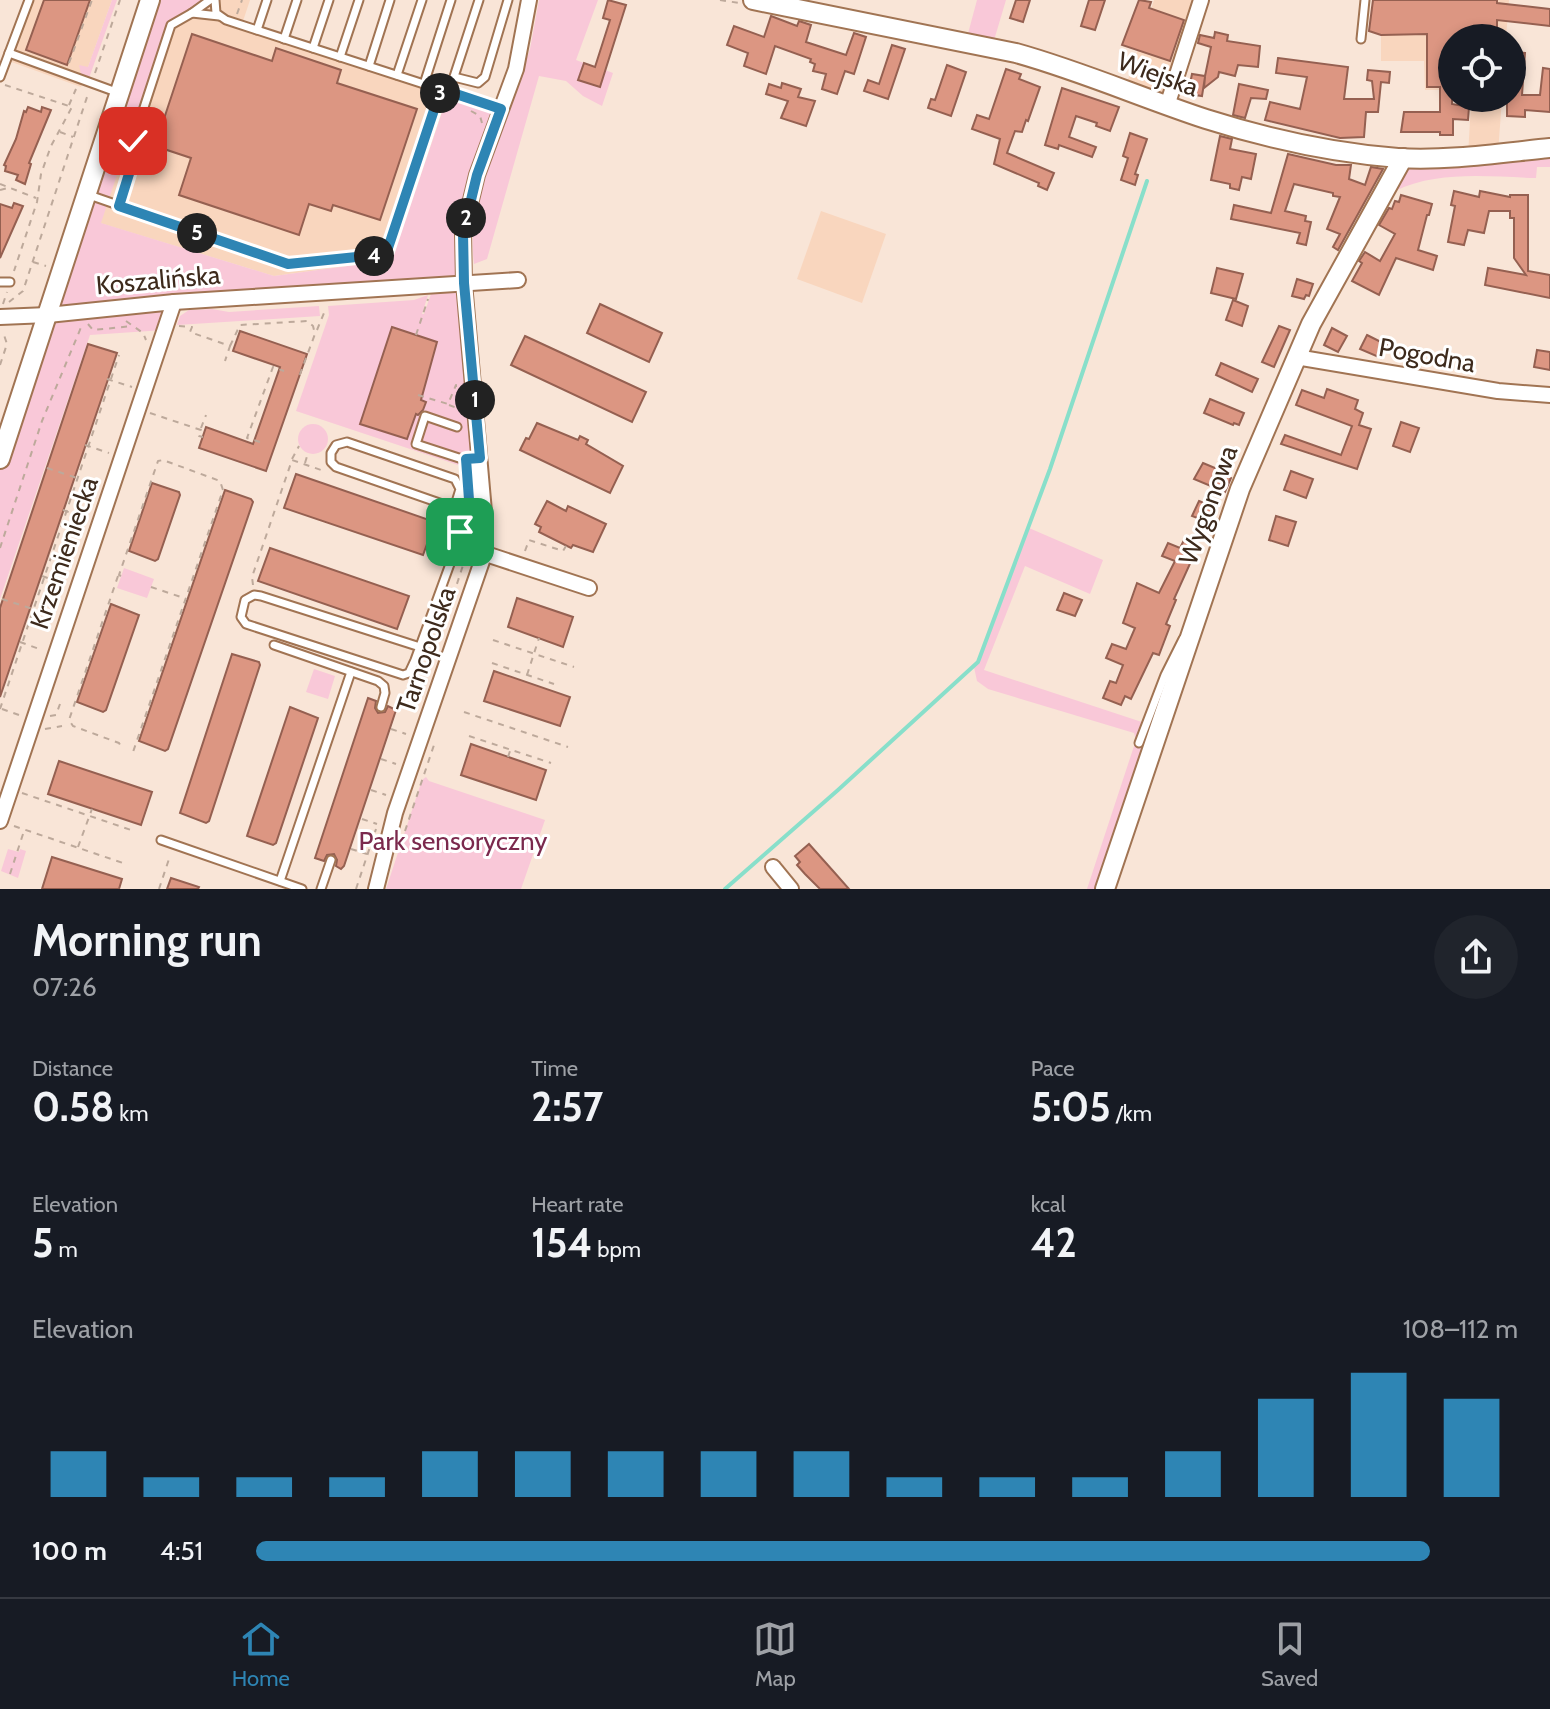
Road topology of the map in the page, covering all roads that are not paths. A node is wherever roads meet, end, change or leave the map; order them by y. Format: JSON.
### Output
{"nodes":[{"id":1,"x":29,"y":0,"type":"edge"},
{"id":2,"x":149,"y":0,"type":"edge"},
{"id":3,"x":212,"y":0,"type":"edge"},
{"id":4,"x":267,"y":0,"type":"edge"},
{"id":5,"x":297,"y":0,"type":"edge"},
{"id":6,"x":329,"y":0,"type":"edge"},
{"id":7,"x":359,"y":0,"type":"edge"},
{"id":8,"x":390,"y":0,"type":"edge"},
{"id":9,"x":422,"y":0,"type":"edge"},
{"id":10,"x":451,"y":0,"type":"edge"},
{"id":11,"x":479,"y":0,"type":"edge"},
{"id":12,"x":508,"y":0,"type":"edge"},
{"id":13,"x":529,"y":0,"type":"edge"},
{"id":14,"x":753,"y":0,"type":"edge"},
{"id":15,"x":1201,"y":0,"type":"edge"},
{"id":16,"x":1365,"y":0,"type":"edge"},
{"id":17,"x":192,"y":13,"type":"junction"},
{"id":18,"x":219,"y":16,"type":"junction"},
{"id":19,"x":257,"y":30,"type":"junction"},
{"id":20,"x":284,"y":39,"type":"junction"},
{"id":21,"x":1361,"y":39,"type":"dead end"},
{"id":22,"x":313,"y":48,"type":"junction"},
{"id":23,"x":9,"y":53,"type":"junction"},
{"id":24,"x":340,"y":57,"type":"junction"},
{"id":25,"x":369,"y":66,"type":"junction"},
{"id":26,"x":397,"y":75,"type":"junction"},
{"id":27,"x":0,"y":77,"type":"edge"},
{"id":28,"x":454,"y":77,"type":"junction"},
{"id":29,"x":424,"y":84,"type":"junction"},
{"id":30,"x":445,"y":90,"type":"junction"},
{"id":31,"x":120,"y":94,"type":"junction"},
{"id":32,"x":1167,"y":106,"type":"junction"},
{"id":33,"x":501,"y":109,"type":"junction"},
{"id":34,"x":1550,"y":148,"type":"edge"},
{"id":35,"x":1403,"y":158,"type":"junction"},
{"id":36,"x":87,"y":195,"type":"junction"},
{"id":37,"x":119,"y":206,"type":"junction"},
{"id":38,"x":518,"y":280,"type":"dead end"},
{"id":39,"x":0,"y":282,"type":"edge"},
{"id":40,"x":10,"y":282,"type":"road end"},
{"id":41,"x":464,"y":283,"type":"junction"},
{"id":42,"x":174,"y":302,"type":"junction"},
{"id":43,"x":2,"y":311,"type":"edge"},
{"id":44,"x":48,"y":315,"type":"junction"},
{"id":45,"x":1296,"y":357,"type":"junction"},
{"id":46,"x":1550,"y":395,"type":"edge"},
{"id":47,"x":457,"y":427,"type":"dead end"},
{"id":48,"x":480,"y":458,"type":"junction"},
{"id":49,"x":0,"y":459,"type":"edge"},
{"id":50,"x":451,"y":507,"type":"junction"},
{"id":51,"x":458,"y":542,"type":"junction"},
{"id":52,"x":476,"y":549,"type":"junction"},
{"id":53,"x":589,"y":588,"type":"dead end"},
{"id":54,"x":1192,"y":633,"type":"junction"},
{"id":55,"x":274,"y":645,"type":"dead end"},
{"id":56,"x":420,"y":647,"type":"junction"},
{"id":57,"x":351,"y":672,"type":"junction"},
{"id":58,"x":381,"y":707,"type":"dead end"},
{"id":59,"x":1139,"y":743,"type":"dead end"},
{"id":60,"x":3,"y":822,"type":"edge"},
{"id":61,"x":161,"y":840,"type":"dead end"},
{"id":62,"x":331,"y":860,"type":"dead end"},
{"id":63,"x":773,"y":867,"type":"dead end"},
{"id":64,"x":280,"y":881,"type":"junction"},
{"id":65,"x":302,"y":889,"type":"edge"},
{"id":66,"x":321,"y":889,"type":"edge"},
{"id":67,"x":376,"y":889,"type":"edge"},
{"id":68,"x":791,"y":889,"type":"edge"},
{"id":69,"x":1105,"y":889,"type":"edge"}],
"edges":[{"from":1,"to":23,"type":"lane"},
{"from":2,"to":31,"type":"street"},
{"from":3,"to":17,"type":"lane"},
{"from":3,"to":18,"type":"lane"},
{"from":4,"to":19,"type":"lane"},
{"from":5,"to":20,"type":"lane"},
{"from":6,"to":22,"type":"lane"},
{"from":7,"to":24,"type":"lane"},
{"from":8,"to":25,"type":"lane"},
{"from":9,"to":26,"type":"lane"},
{"from":10,"to":29,"type":"lane"},
{"from":11,"to":28,"type":"lane"},
{"from":12,"to":28,"type":"lane"},
{"from":13,"to":33,"type":"street","name":"Tarnopolska"},
{"from":14,"to":32,"type":"street","name":"Wiejska"},
{"from":15,"to":32,"type":"street"},
{"from":16,"to":21,"type":"lane"},
{"from":17,"to":18,"type":"lane"},
{"from":17,"to":37,"type":"lane"},
{"from":18,"to":19,"type":"lane"},
{"from":19,"to":20,"type":"lane"},
{"from":20,"to":22,"type":"lane"},
{"from":22,"to":24,"type":"lane"},
{"from":23,"to":27,"type":"lane"},
{"from":23,"to":31,"type":"lane"},
{"from":24,"to":25,"type":"lane"},
{"from":25,"to":26,"type":"lane"},
{"from":26,"to":29,"type":"lane"},
{"from":28,"to":30,"type":"lane"},
{"from":29,"to":30,"type":"lane"},
{"from":30,"to":33,"type":"lane"},
{"from":30,"to":37,"type":"lane"},
{"from":31,"to":36,"type":"street"},
{"from":32,"to":35,"type":"street","name":"Wiejska"},
{"from":33,"to":41,"type":"street","name":"Tarnopolska"},
{"from":34,"to":35,"type":"street","name":"Wiejska"},
{"from":35,"to":45,"type":"street","name":"Wygonowa"},
{"from":36,"to":37,"type":"lane"},
{"from":36,"to":44,"type":"street"},
{"from":38,"to":41,"type":"street","name":"Koszalińska"},
{"from":39,"to":40,"type":"lane"},
{"from":41,"to":42,"type":"street","name":"Koszalińska"},
{"from":41,"to":48,"type":"street","name":"Tarnopolska"},
{"from":42,"to":44,"type":"street","name":"Koszalińska"},
{"from":42,"to":60,"type":"street","name":"Krzemieniecka"},
{"from":43,"to":44,"type":"street","name":"Koszalińska"},
{"from":44,"to":49,"type":"street"},
{"from":45,"to":46,"type":"street","name":"Pogodna"},
{"from":45,"to":54,"type":"street","name":"Wygonowa"},
{"from":47,"to":48,"type":"lane"},
{"from":48,"to":52,"type":"street","name":"Tarnopolska"},
{"from":50,"to":50,"type":"lane"},
{"from":50,"to":51,"type":"lane"},
{"from":51,"to":52,"type":"lane"},
{"from":51,"to":56,"type":"lane"},
{"from":52,"to":53,"type":"street"},
{"from":52,"to":67,"type":"street","name":"Tarnopolska"},
{"from":54,"to":59,"type":"lane"},
{"from":54,"to":69,"type":"street","name":"Wygonowa"},
{"from":55,"to":57,"type":"lane"},
{"from":56,"to":56,"type":"lane"},
{"from":57,"to":58,"type":"lane"},
{"from":57,"to":64,"type":"lane"},
{"from":61,"to":64,"type":"lane"},
{"from":62,"to":66,"type":"lane"},
{"from":63,"to":68,"type":"street"},
{"from":64,"to":65,"type":"lane"}]}
